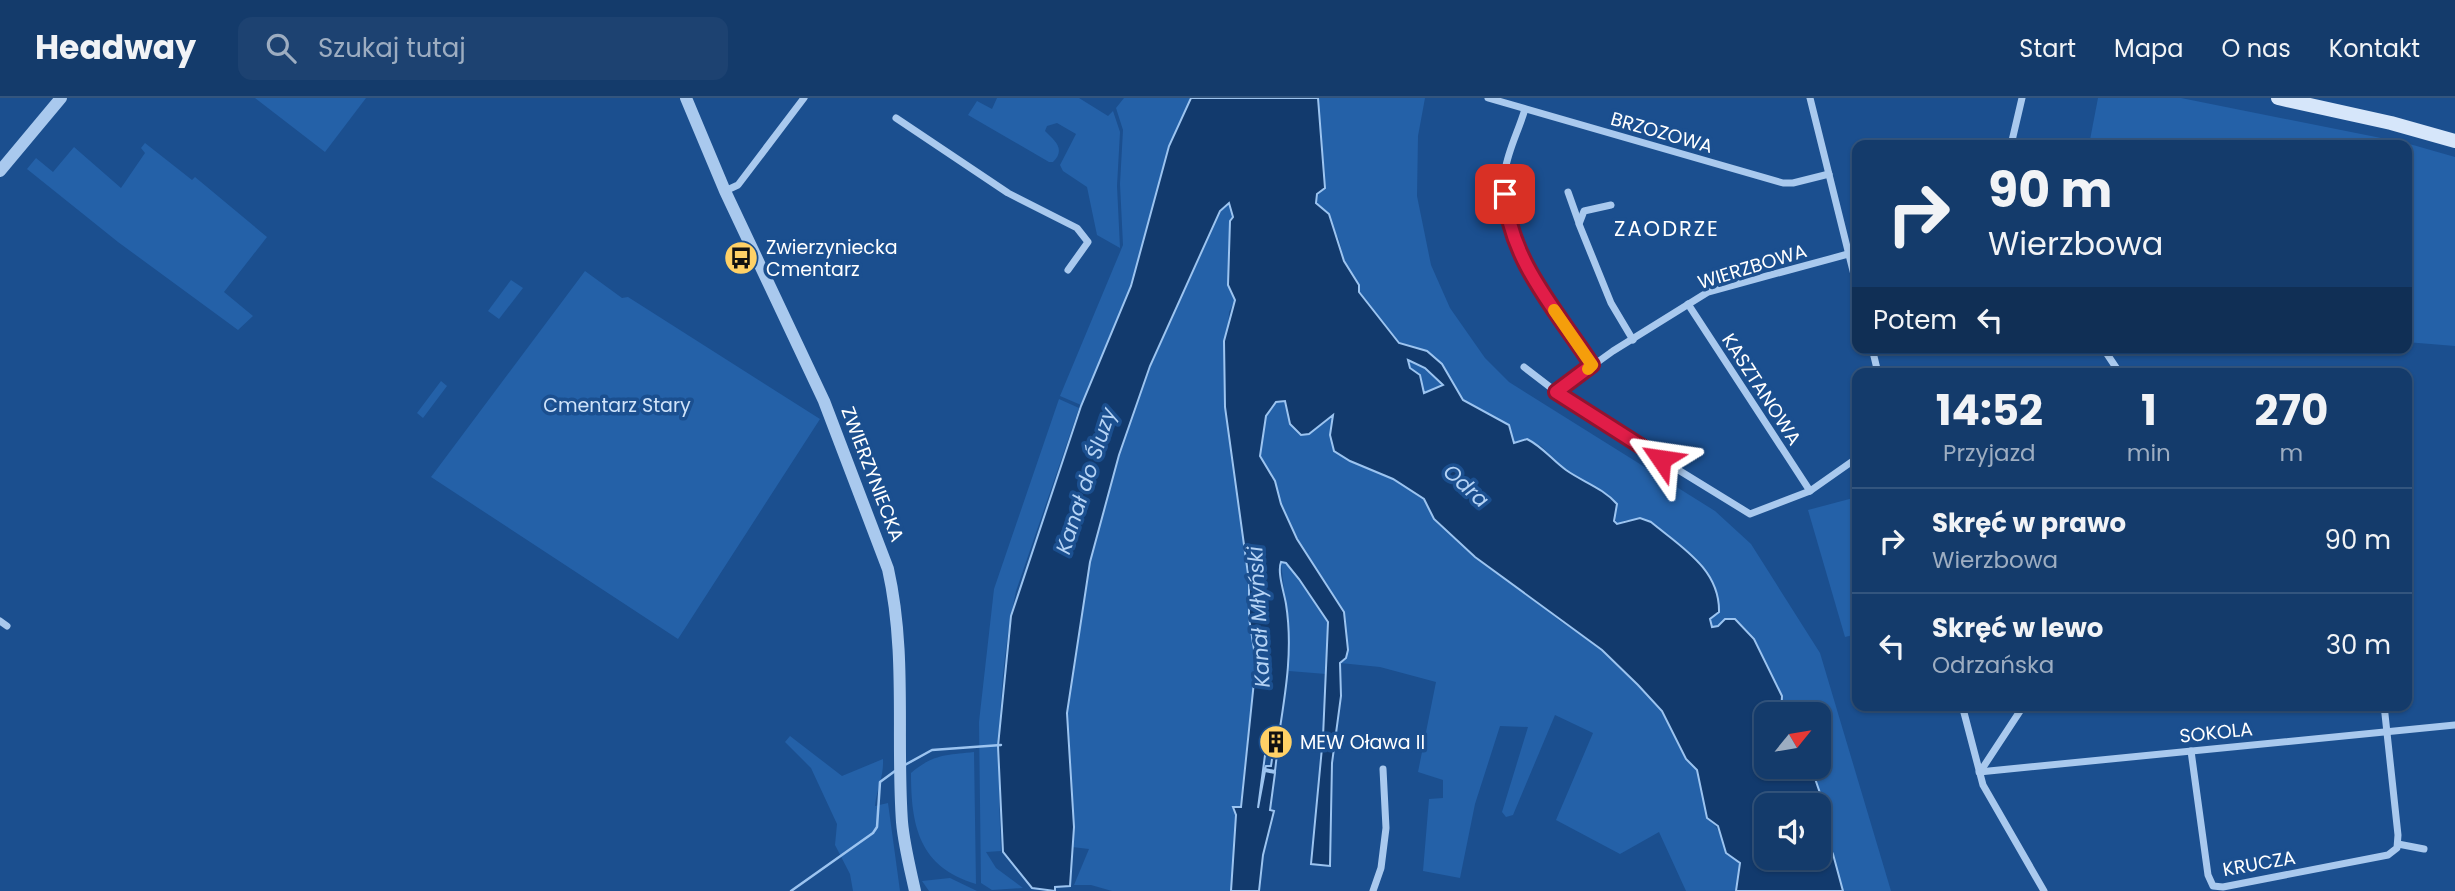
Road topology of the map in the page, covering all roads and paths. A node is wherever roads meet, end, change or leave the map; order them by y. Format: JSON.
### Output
{"nodes":[{"id":1,"x":61,"y":98,"type":"edge"},
{"id":2,"x":686,"y":98,"type":"edge"},
{"id":3,"x":804,"y":98,"type":"edge"},
{"id":4,"x":1488,"y":98,"type":"edge"},
{"id":5,"x":1810,"y":98,"type":"edge"},
{"id":6,"x":2022,"y":98,"type":"edge"},
{"id":7,"x":2278,"y":98,"type":"edge"},
{"id":8,"x":1525,"y":109,"type":"junction"},
{"id":9,"x":896,"y":118,"type":"dead end"},
{"id":10,"x":2012,"y":140,"type":"edge"},
{"id":11,"x":2455,"y":141,"type":"edge"},
{"id":12,"x":0,"y":171,"type":"edge"},
{"id":13,"x":1829,"y":174,"type":"junction"},
{"id":14,"x":725,"y":191,"type":"junction"},
{"id":15,"x":1568,"y":192,"type":"dead end"},
{"id":16,"x":1611,"y":205,"type":"dead end"},
{"id":17,"x":1579,"y":224,"type":"junction"},
{"id":18,"x":1849,"y":254,"type":"junction"},
{"id":19,"x":1852,"y":266,"type":"edge"},
{"id":20,"x":1068,"y":271,"type":"dead end"},
{"id":21,"x":1688,"y":304,"type":"junction"},
{"id":22,"x":1633,"y":340,"type":"junction"},
{"id":23,"x":1592,"y":365,"type":"junction"},
{"id":24,"x":1524,"y":367,"type":"dead end"},
{"id":25,"x":1556,"y":392,"type":"junction"},
{"id":26,"x":1852,"y":462,"type":"edge"},
{"id":27,"x":1810,"y":491,"type":"junction"},
{"id":28,"x":1964,"y":711,"type":"edge"},
{"id":29,"x":2020,"y":711,"type":"edge"},
{"id":30,"x":2385,"y":711,"type":"edge"},
{"id":31,"x":2455,"y":724,"type":"edge"},
{"id":32,"x":2387,"y":731,"type":"junction"},
{"id":33,"x":2191,"y":751,"type":"junction"},
{"id":34,"x":1383,"y":769,"type":"dead end"},
{"id":35,"x":1979,"y":772,"type":"junction"},
{"id":36,"x":2398,"y":844,"type":"junction"},
{"id":37,"x":2424,"y":849,"type":"dead end"},
{"id":38,"x":915,"y":891,"type":"edge"},
{"id":39,"x":1373,"y":891,"type":"edge"},
{"id":40,"x":2043,"y":891,"type":"edge"}],
"edges":[{"from":1,"to":12,"type":"street"},
{"from":2,"to":14,"type":"street","name":"ZWIERZYNIECKA"},
{"from":3,"to":14,"type":"street"},
{"from":4,"to":8,"type":"street","name":"BRZOZOWA"},
{"from":5,"to":13,"type":"street"},
{"from":6,"to":10,"type":"street"},
{"from":7,"to":11,"type":"main road"},
{"from":8,"to":13,"type":"street","name":"BRZOZOWA"},
{"from":8,"to":23,"type":"street"},
{"from":9,"to":20,"type":"street"},
{"from":13,"to":18,"type":"street"},
{"from":14,"to":38,"type":"street","name":"ZWIERZYNIECKA"},
{"from":15,"to":17,"type":"street"},
{"from":16,"to":17,"type":"street"},
{"from":17,"to":22,"type":"street"},
{"from":18,"to":19,"type":"street"},
{"from":18,"to":21,"type":"street","name":"WIERZBOWA"},
{"from":21,"to":22,"type":"street","name":"WIERZBOWA"},
{"from":21,"to":27,"type":"street","name":"KASZTANOWA"},
{"from":22,"to":23,"type":"street","name":"WIERZBOWA"},
{"from":23,"to":25,"type":"street","name":"WIERZBOWA"},
{"from":24,"to":25,"type":"street"},
{"from":25,"to":27,"type":"street"},
{"from":26,"to":27,"type":"street"},
{"from":28,"to":35,"type":"street"},
{"from":29,"to":35,"type":"street"},
{"from":30,"to":32,"type":"street"},
{"from":31,"to":32,"type":"street","name":"SOKOLA"},
{"from":32,"to":33,"type":"street","name":"SOKOLA"},
{"from":32,"to":36,"type":"street"},
{"from":33,"to":35,"type":"street","name":"SOKOLA"},
{"from":33,"to":36,"type":"street","name":"KRUCZA"},
{"from":34,"to":39,"type":"street"},
{"from":35,"to":40,"type":"street"},
{"from":36,"to":37,"type":"street"}]}
